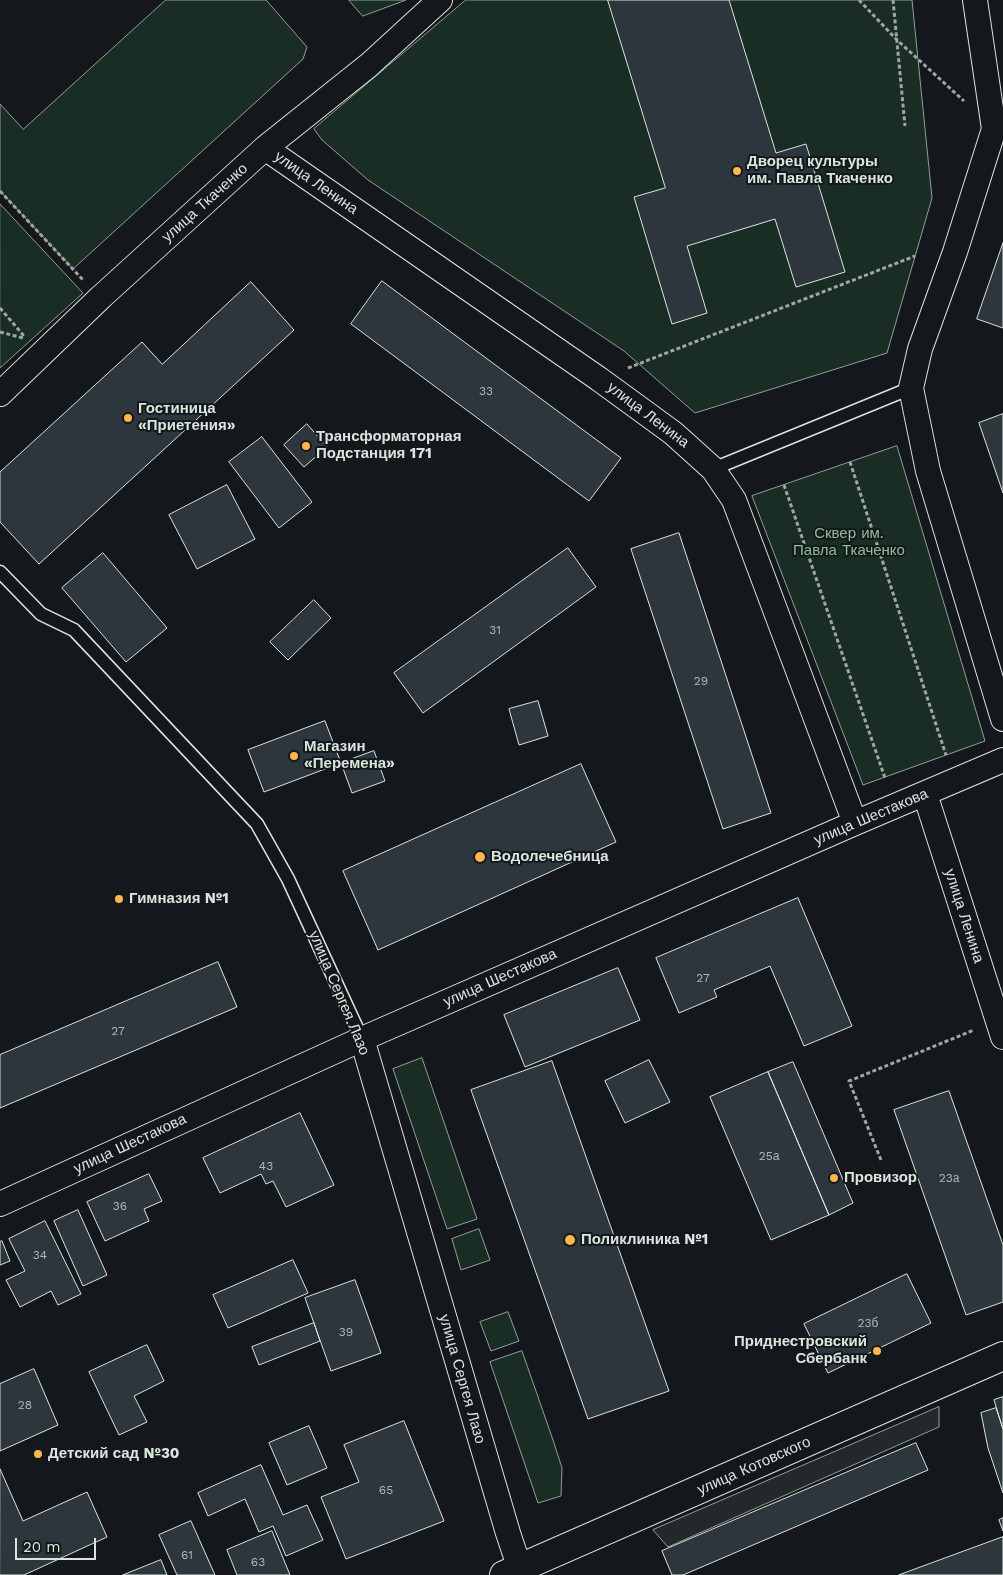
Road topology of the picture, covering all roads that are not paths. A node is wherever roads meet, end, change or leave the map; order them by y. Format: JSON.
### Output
{"nodes":[{"id":1,"x":440,"y":0,"type":"edge"},
{"id":2,"x":976,"y":0,"type":"edge"},
{"id":3,"x":265,"y":148,"type":"junction"},
{"id":4,"x":911,"y":388,"type":"junction"},
{"id":5,"x":0,"y":394,"type":"edge"},
{"id":6,"x":713,"y":469,"type":"junction"},
{"id":7,"x":0,"y":572,"type":"edge"},
{"id":8,"x":1003,"y":720,"type":"edge"},
{"id":9,"x":1003,"y":760,"type":"edge"},
{"id":10,"x":925,"y":794,"type":"junction"},
{"id":11,"x":855,"y":823,"type":"junction"},
{"id":12,"x":1000,"y":1029,"type":"edge"},
{"id":13,"x":362,"y":1039,"type":"junction"},
{"id":14,"x":0,"y":1204,"type":"edge"},
{"id":15,"x":1003,"y":1356,"type":"edge"},
{"id":16,"x":515,"y":1572,"type":"edge"}],
"edges":[{"from":1,"to":3,"type":"street","name":"улица Ткаченко"},
{"from":2,"to":4,"type":"street"},
{"from":3,"to":5,"type":"street","name":"улица Ткаченко"},
{"from":3,"to":6,"type":"street","name":"улица Ленина"},
{"from":4,"to":6,"type":"lane"},
{"from":4,"to":8,"type":"street"},
{"from":6,"to":11,"type":"street","name":"улица Ленина"},
{"from":7,"to":13,"type":"lane","name":"улица Сергея Лазо"},
{"from":9,"to":10,"type":"street","name":"улица Шестакова"},
{"from":10,"to":11,"type":"street","name":"улица Шестакова"},
{"from":10,"to":12,"type":"street","name":"улица Ленина"},
{"from":11,"to":13,"type":"street","name":"улица Шестакова"},
{"from":13,"to":14,"type":"street","name":"улица Шестакова"},
{"from":13,"to":16,"type":"street","name":"улица Сергея Лазо"},
{"from":15,"to":16,"type":"main road","name":"улица Котовского"}]}
